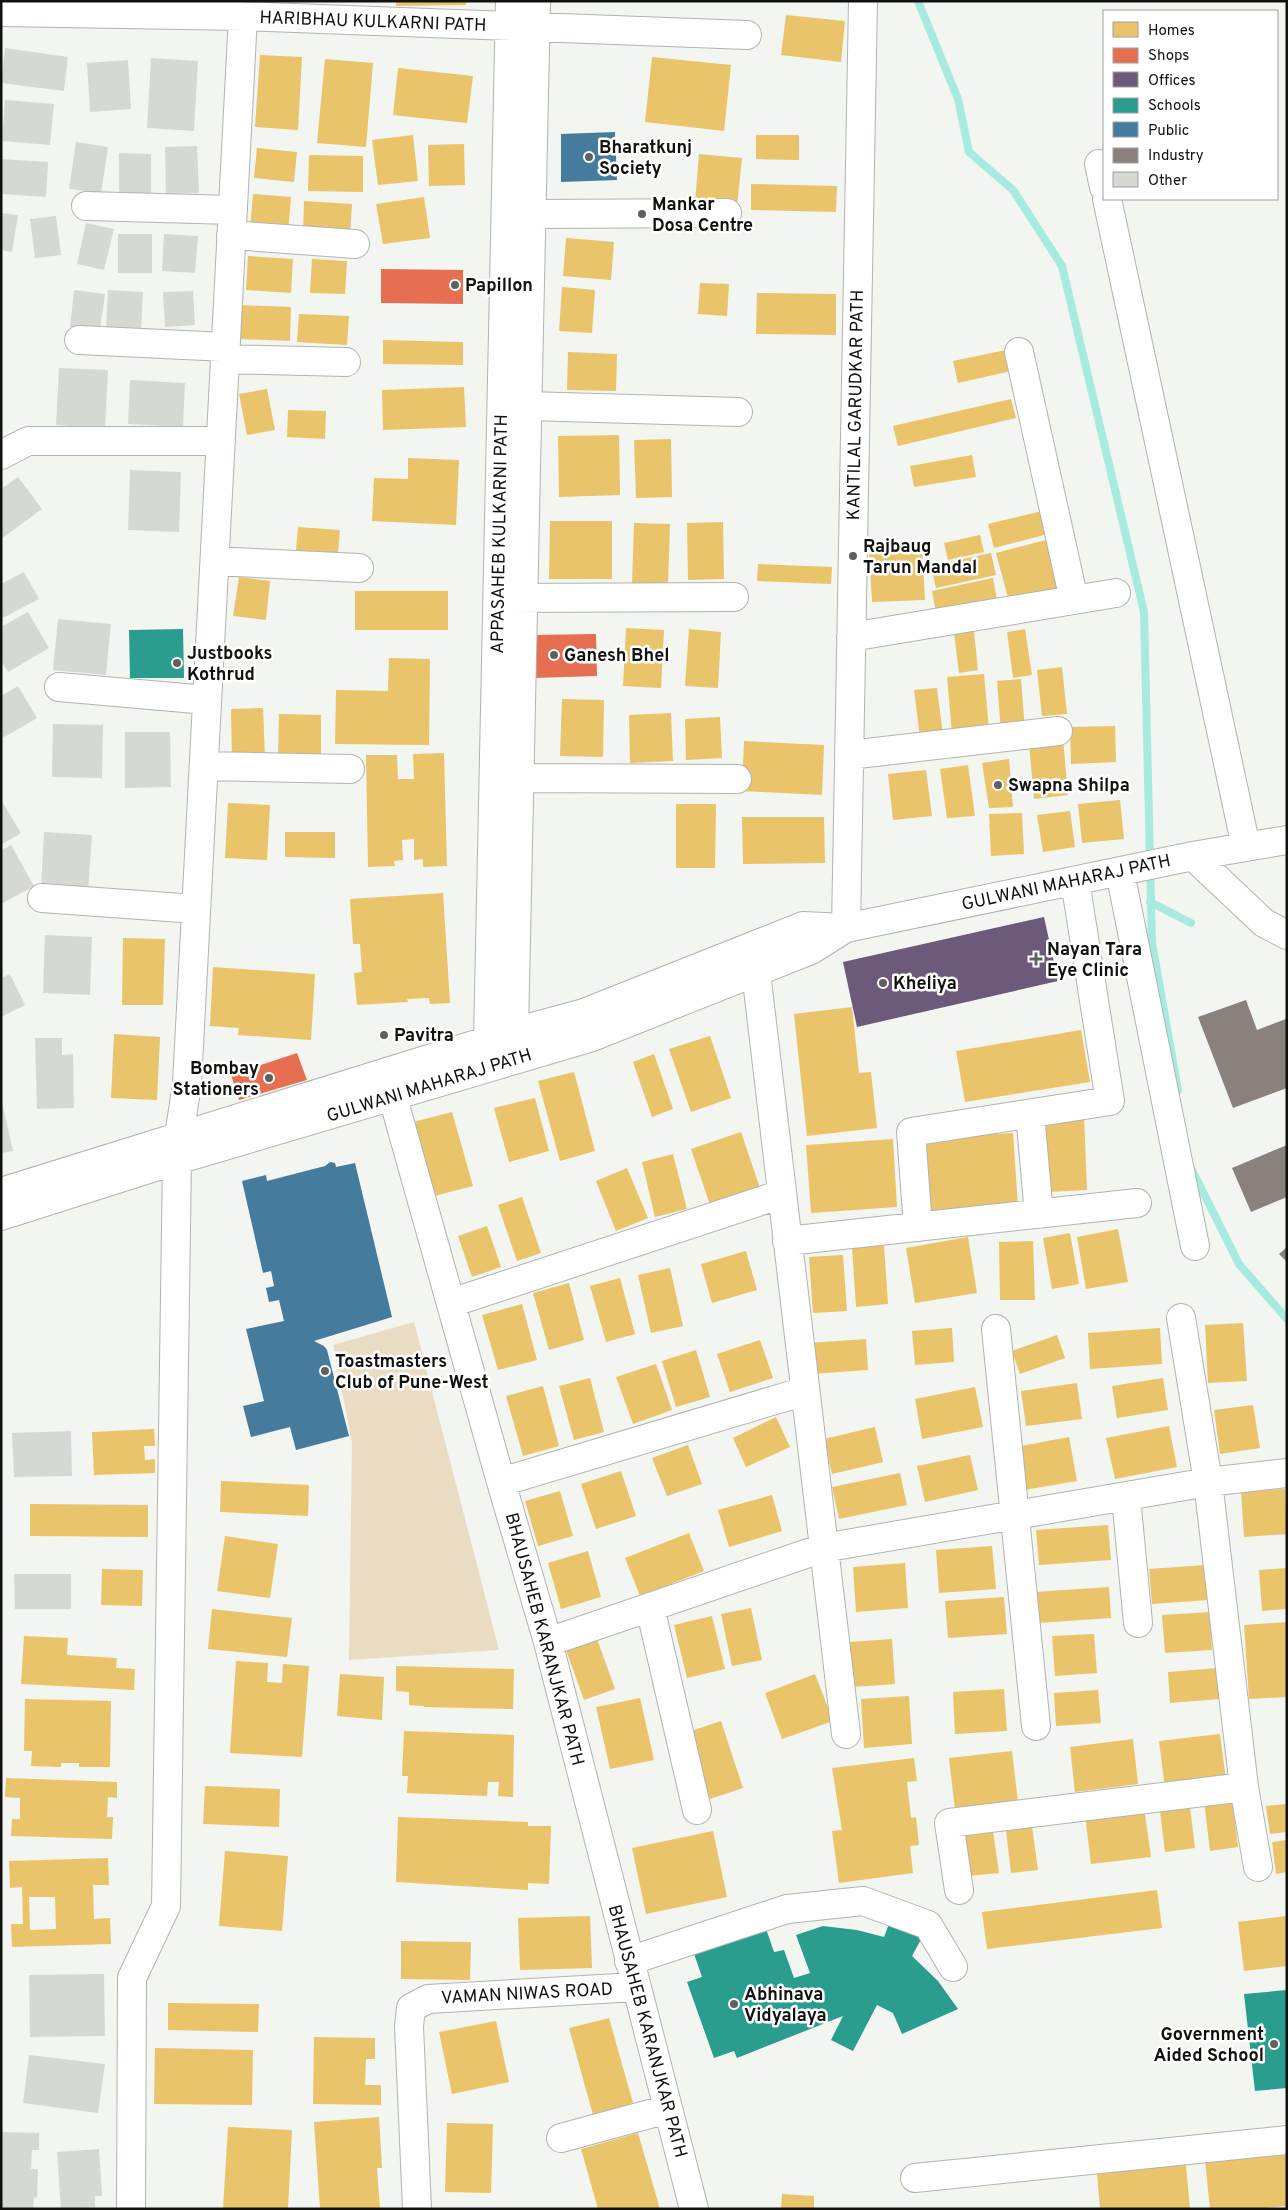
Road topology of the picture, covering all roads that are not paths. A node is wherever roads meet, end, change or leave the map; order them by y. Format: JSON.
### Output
{"nodes":[{"id":1,"x":536,"y":1,"type":"edge"},
{"id":2,"x":863,"y":1,"type":"edge"},
{"id":3,"x":1,"y":12,"type":"edge"},
{"id":4,"x":243,"y":16,"type":"junction"},
{"id":5,"x":518,"y":19,"type":"edge"},
{"id":6,"x":747,"y":35,"type":"dead end"},
{"id":7,"x":1107,"y":200,"type":"edge"},
{"id":8,"x":86,"y":206,"type":"dead end"},
{"id":9,"x":727,"y":213,"type":"dead end"},
{"id":10,"x":531,"y":214,"type":"junction"},
{"id":11,"x":232,"y":223,"type":"junction"},
{"id":12,"x":355,"y":244,"type":"dead end"},
{"id":13,"x":79,"y":340,"type":"dead end"},
{"id":14,"x":1019,"y":352,"type":"dead end"},
{"id":15,"x":225,"y":353,"type":"junction"},
{"id":16,"x":346,"y":362,"type":"dead end"},
{"id":17,"x":527,"y":406,"type":"junction"},
{"id":18,"x":738,"y":412,"type":"dead end"},
{"id":19,"x":221,"y":442,"type":"junction"},
{"id":20,"x":1,"y":455,"type":"edge"},
{"id":21,"x":214,"y":561,"type":"junction"},
{"id":22,"x":359,"y":568,"type":"dead end"},
{"id":23,"x":1116,"y":593,"type":"dead end"},
{"id":24,"x":734,"y":597,"type":"dead end"},
{"id":25,"x":510,"y":598,"type":"junction"},
{"id":26,"x":1074,"y":600,"type":"junction"},
{"id":27,"x":851,"y":637,"type":"junction"},
{"id":28,"x":59,"y":687,"type":"dead end"},
{"id":29,"x":207,"y":700,"type":"junction"},
{"id":30,"x":1058,"y":731,"type":"dead end"},
{"id":31,"x":849,"y":755,"type":"junction"},
{"id":32,"x":204,"y":766,"type":"junction"},
{"id":33,"x":350,"y":769,"type":"dead end"},
{"id":34,"x":519,"y":778,"type":"junction"},
{"id":35,"x":737,"y":779,"type":"dead end"},
{"id":36,"x":1287,"y":840,"type":"edge"},
{"id":37,"x":1246,"y":847,"type":"junction"},
{"id":38,"x":1193,"y":856,"type":"junction"},
{"id":39,"x":1120,"y":872,"type":"junction"},
{"id":40,"x":1075,"y":881,"type":"junction"},
{"id":41,"x":42,"y":898,"type":"dead end"},
{"id":42,"x":196,"y":909,"type":"junction"},
{"id":43,"x":846,"y":928,"type":"junction"},
{"id":44,"x":1287,"y":936,"type":"edge"},
{"id":45,"x":756,"y":972,"type":"junction"},
{"id":46,"x":516,"y":1045,"type":"junction"},
{"id":47,"x":490,"y":1053,"type":"junction"},
{"id":48,"x":390,"y":1085,"type":"junction"},
{"id":49,"x":1030,"y":1114,"type":"junction"},
{"id":50,"x":178,"y":1148,"type":"junction"},
{"id":51,"x":1,"y":1192,"type":"edge"},
{"id":52,"x":782,"y":1194,"type":"junction"},
{"id":53,"x":1137,"y":1203,"type":"dead end"},
{"id":54,"x":1039,"y":1214,"type":"junction"},
{"id":55,"x":1,"y":1216,"type":"edge"},
{"id":56,"x":918,"y":1227,"type":"junction"},
{"id":57,"x":787,"y":1241,"type":"junction"},
{"id":58,"x":1195,"y":1246,"type":"dead end"},
{"id":59,"x":452,"y":1304,"type":"junction"},
{"id":60,"x":1181,"y":1318,"type":"dead end"},
{"id":61,"x":996,"y":1329,"type":"dead end"},
{"id":62,"x":805,"y":1391,"type":"junction"},
{"id":63,"x":1287,"y":1473,"type":"edge"},
{"id":64,"x":501,"y":1482,"type":"junction"},
{"id":65,"x":1208,"y":1482,"type":"junction"},
{"id":66,"x":1126,"y":1497,"type":"junction"},
{"id":67,"x":1016,"y":1515,"type":"junction"},
{"id":68,"x":823,"y":1548,"type":"junction"},
{"id":69,"x":650,"y":1608,"type":"junction"},
{"id":70,"x":1138,"y":1623,"type":"dead end"},
{"id":71,"x":548,"y":1642,"type":"junction"},
{"id":72,"x":1036,"y":1726,"type":"dead end"},
{"id":73,"x":846,"y":1734,"type":"dead end"},
{"id":74,"x":1244,"y":1787,"type":"junction"},
{"id":75,"x":697,"y":1810,"type":"dead end"},
{"id":76,"x":1258,"y":1867,"type":"dead end"},
{"id":77,"x":959,"y":1890,"type":"dead end"},
{"id":78,"x":629,"y":1962,"type":"junction"},
{"id":79,"x":953,"y":1967,"type":"dead end"},
{"id":80,"x":636,"y":1988,"type":"junction"},
{"id":81,"x":668,"y":2109,"type":"junction"},
{"id":82,"x":561,"y":2138,"type":"dead end"},
{"id":83,"x":1287,"y":2140,"type":"edge"},
{"id":84,"x":915,"y":2178,"type":"dead end"},
{"id":85,"x":131,"y":2209,"type":"edge"},
{"id":86,"x":417,"y":2209,"type":"edge"},
{"id":87,"x":694,"y":2209,"type":"edge"}],
"edges":[{"from":1,"to":5,"type":"street","name":"APPASAHEB KULKARNI PATH"},
{"from":2,"to":27,"type":"street","name":"KANTILAL GARUDKAR PATH"},
{"from":3,"to":4,"type":"street","name":"HARIBHAU KULKARNI PATH"},
{"from":4,"to":5,"type":"street","name":"HARIBHAU KULKARNI PATH"},
{"from":4,"to":11,"type":"street"},
{"from":5,"to":6,"type":"street","name":"HARIBHAU KULKARNI PATH"},
{"from":5,"to":10,"type":"street","name":"APPASAHEB KULKARNI PATH"},
{"from":5,"to":25,"type":"street","name":"APPASAHEB KULKARNI PATH"},
{"from":7,"to":37,"type":"street"},
{"from":8,"to":11,"type":"street"},
{"from":9,"to":10,"type":"street"},
{"from":10,"to":17,"type":"street","name":"APPASAHEB KULKARNI PATH"},
{"from":11,"to":12,"type":"street"},
{"from":11,"to":15,"type":"street"},
{"from":13,"to":15,"type":"street"},
{"from":14,"to":26,"type":"street"},
{"from":15,"to":16,"type":"street"},
{"from":15,"to":19,"type":"street"},
{"from":17,"to":18,"type":"street"},
{"from":17,"to":25,"type":"street","name":"APPASAHEB KULKARNI PATH"},
{"from":19,"to":20,"type":"street"},
{"from":19,"to":21,"type":"street"},
{"from":21,"to":22,"type":"street"},
{"from":21,"to":29,"type":"street"},
{"from":23,"to":26,"type":"street"},
{"from":24,"to":25,"type":"street"},
{"from":25,"to":34,"type":"street","name":"APPASAHEB KULKARNI PATH"},
{"from":25,"to":47,"type":"street","name":"APPASAHEB KULKARNI PATH"},
{"from":26,"to":27,"type":"street"},
{"from":27,"to":31,"type":"street","name":"KANTILAL GARUDKAR PATH"},
{"from":28,"to":29,"type":"street"},
{"from":29,"to":32,"type":"street"},
{"from":30,"to":31,"type":"street"},
{"from":31,"to":43,"type":"street","name":"KANTILAL GARUDKAR PATH"},
{"from":32,"to":33,"type":"street"},
{"from":32,"to":42,"type":"street"},
{"from":34,"to":35,"type":"street"},
{"from":34,"to":46,"type":"street","name":"APPASAHEB KULKARNI PATH"},
{"from":36,"to":37,"type":"street","name":"GULWANI MAHARAJ PATH"},
{"from":37,"to":38,"type":"street","name":"GULWANI MAHARAJ PATH"},
{"from":38,"to":39,"type":"street","name":"GULWANI MAHARAJ PATH"},
{"from":38,"to":44,"type":"street"},
{"from":39,"to":40,"type":"street","name":"GULWANI MAHARAJ PATH"},
{"from":39,"to":58,"type":"street"},
{"from":40,"to":43,"type":"street","name":"GULWANI MAHARAJ PATH"},
{"from":40,"to":49,"type":"street"},
{"from":41,"to":42,"type":"street"},
{"from":42,"to":50,"type":"street"},
{"from":43,"to":45,"type":"street","name":"GULWANI MAHARAJ PATH"},
{"from":43,"to":46,"type":"street","name":"GULWANI MAHARAJ PATH"},
{"from":45,"to":46,"type":"street","name":"GULWANI MAHARAJ PATH"},
{"from":45,"to":52,"type":"street"},
{"from":46,"to":47,"type":"street","name":"GULWANI MAHARAJ PATH"},
{"from":47,"to":48,"type":"street","name":"GULWANI MAHARAJ PATH"},
{"from":48,"to":50,"type":"street","name":"GULWANI MAHARAJ PATH"},
{"from":48,"to":59,"type":"street","name":"BHAUSAHEB KARANJKAR PATH"},
{"from":49,"to":54,"type":"street"},
{"from":49,"to":56,"type":"street"},
{"from":50,"to":51,"type":"street","name":"GULWANI MAHARAJ PATH"},
{"from":50,"to":55,"type":"street","name":"GULWANI MAHARAJ PATH"},
{"from":50,"to":85,"type":"street"},
{"from":52,"to":57,"type":"street"},
{"from":52,"to":59,"type":"street"},
{"from":53,"to":54,"type":"street"},
{"from":54,"to":56,"type":"street"},
{"from":56,"to":57,"type":"street"},
{"from":57,"to":62,"type":"street"},
{"from":59,"to":64,"type":"street","name":"BHAUSAHEB KARANJKAR PATH"},
{"from":60,"to":65,"type":"street"},
{"from":61,"to":67,"type":"street"},
{"from":62,"to":64,"type":"street"},
{"from":62,"to":68,"type":"street"},
{"from":63,"to":65,"type":"street"},
{"from":64,"to":71,"type":"street","name":"BHAUSAHEB KARANJKAR PATH"},
{"from":65,"to":66,"type":"street"},
{"from":65,"to":74,"type":"street"},
{"from":66,"to":67,"type":"street"},
{"from":66,"to":70,"type":"street"},
{"from":67,"to":68,"type":"street"},
{"from":67,"to":72,"type":"street"},
{"from":68,"to":69,"type":"street"},
{"from":68,"to":73,"type":"street"},
{"from":69,"to":71,"type":"street"},
{"from":69,"to":75,"type":"street"},
{"from":71,"to":78,"type":"street","name":"BHAUSAHEB KARANJKAR PATH"},
{"from":74,"to":76,"type":"street"},
{"from":74,"to":77,"type":"street"},
{"from":78,"to":79,"type":"street"},
{"from":78,"to":80,"type":"street","name":"BHAUSAHEB KARANJKAR PATH"},
{"from":80,"to":81,"type":"street","name":"BHAUSAHEB KARANJKAR PATH"},
{"from":80,"to":86,"type":"street","name":"VAMAN NIWAS ROAD"},
{"from":81,"to":82,"type":"street"},
{"from":81,"to":87,"type":"street","name":"BHAUSAHEB KARANJKAR PATH"},
{"from":83,"to":84,"type":"street"}]}
